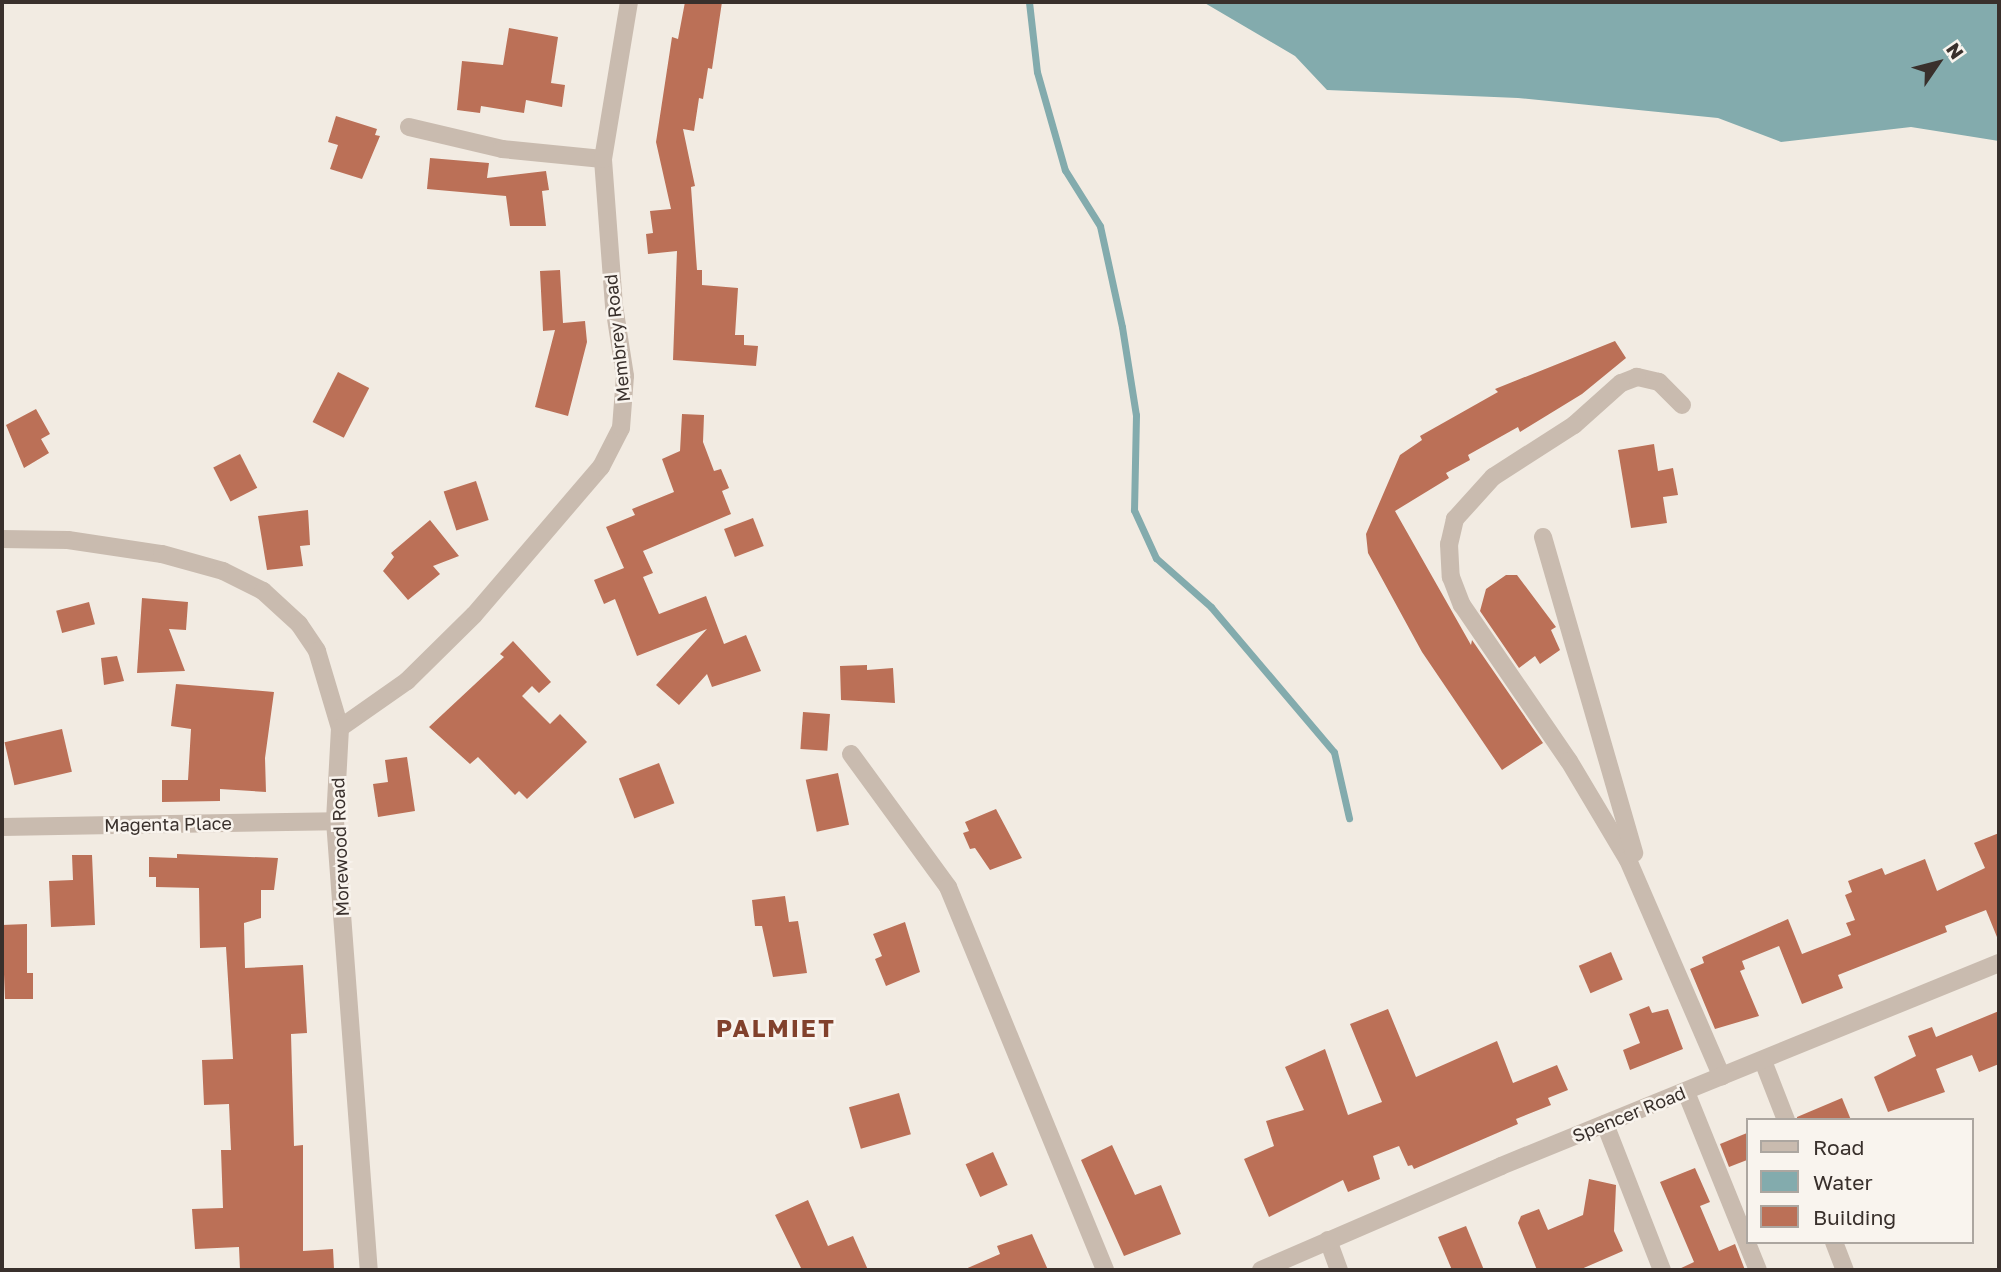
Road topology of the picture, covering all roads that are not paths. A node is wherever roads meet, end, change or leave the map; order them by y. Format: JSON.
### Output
{"nodes":[{"id":1,"x":629,"y":2,"type":"edge"},
{"id":2,"x":409,"y":127,"type":"dead end"},
{"id":3,"x":603,"y":159,"type":"junction"},
{"id":4,"x":1682,"y":405,"type":"dead end"},
{"id":5,"x":1543,"y":537,"type":"dead end"},
{"id":6,"x":2,"y":540,"type":"edge"},
{"id":7,"x":340,"y":728,"type":"junction"},
{"id":8,"x":850,"y":754,"type":"dead end"},
{"id":9,"x":335,"y":821,"type":"junction"},
{"id":10,"x":2,"y":827,"type":"edge"},
{"id":11,"x":1648,"y":900,"type":"junction"},
{"id":12,"x":1999,"y":963,"type":"edge"},
{"id":13,"x":1763,"y":1060,"type":"junction"},
{"id":14,"x":1722,"y":1077,"type":"junction"},
{"id":15,"x":1686,"y":1092,"type":"junction"},
{"id":16,"x":1785,"y":1118,"type":"edge"},
{"id":17,"x":1605,"y":1124,"type":"junction"},
{"id":18,"x":1745,"y":1238,"type":"edge"},
{"id":19,"x":1328,"y":1240,"type":"junction"},
{"id":20,"x":1747,"y":1244,"type":"edge"},
{"id":21,"x":1835,"y":1244,"type":"edge"},
{"id":22,"x":369,"y":1270,"type":"edge"},
{"id":23,"x":1105,"y":1270,"type":"edge"},
{"id":24,"x":1261,"y":1270,"type":"edge"},
{"id":25,"x":1339,"y":1270,"type":"edge"},
{"id":26,"x":1662,"y":1270,"type":"edge"},
{"id":27,"x":1758,"y":1270,"type":"edge"},
{"id":28,"x":1845,"y":1270,"type":"edge"}],
"edges":[{"from":1,"to":3,"type":"street","name":"Membrey Road"},
{"from":2,"to":3,"type":"street"},
{"from":3,"to":7,"type":"street","name":"Membrey Road"},
{"from":4,"to":11,"type":"street"},
{"from":5,"to":11,"type":"street"},
{"from":6,"to":7,"type":"street","name":"Morewood Road"},
{"from":7,"to":9,"type":"street","name":"Morewood Road"},
{"from":8,"to":23,"type":"street"},
{"from":9,"to":10,"type":"street","name":"Magenta Place"},
{"from":9,"to":22,"type":"street","name":"Morewood Road"},
{"from":11,"to":14,"type":"street"},
{"from":12,"to":13,"type":"street","name":"Spencer Road"},
{"from":13,"to":14,"type":"street","name":"Spencer Road"},
{"from":13,"to":16,"type":"street"},
{"from":14,"to":15,"type":"street","name":"Spencer Road"},
{"from":15,"to":17,"type":"street","name":"Spencer Road"},
{"from":15,"to":18,"type":"street"},
{"from":17,"to":19,"type":"street","name":"Spencer Road"},
{"from":17,"to":26,"type":"street"},
{"from":19,"to":24,"type":"street","name":"Spencer Road"},
{"from":19,"to":25,"type":"street"},
{"from":20,"to":27,"type":"street"},
{"from":21,"to":28,"type":"street"}]}
